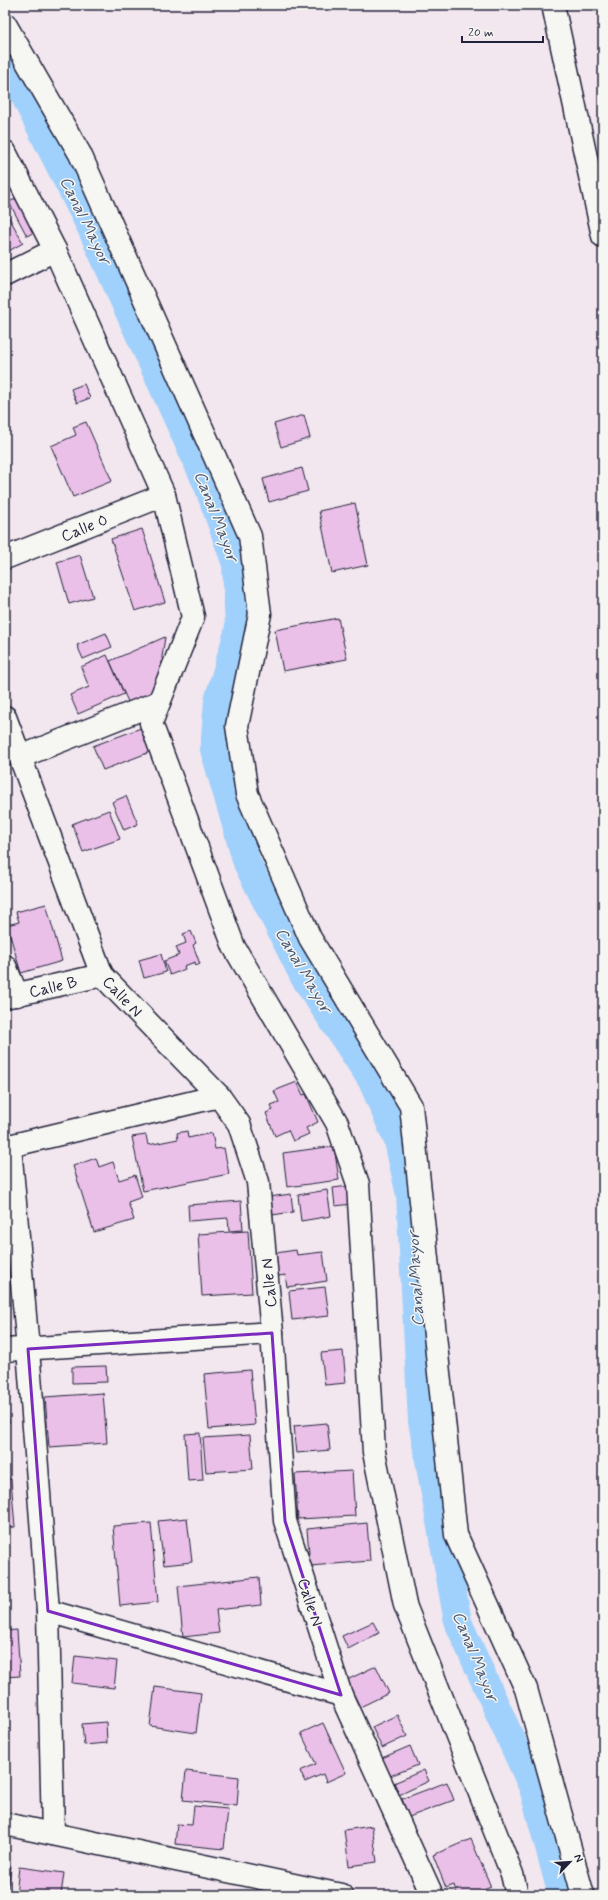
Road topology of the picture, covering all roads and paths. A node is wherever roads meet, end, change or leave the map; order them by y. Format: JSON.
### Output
{"nodes":[{"id":1,"x":553,"y":5,"type":"edge"},
{"id":2,"x":5,"y":24,"type":"edge"},
{"id":3,"x":5,"y":152,"type":"edge"},
{"id":4,"x":603,"y":236,"type":"edge"},
{"id":5,"x":56,"y":250,"type":"junction"},
{"id":6,"x":5,"y":275,"type":"edge"},
{"id":7,"x":164,"y":496,"type":"junction"},
{"id":8,"x":5,"y":558,"type":"edge"},
{"id":9,"x":159,"y":702,"type":"junction"},
{"id":10,"x":5,"y":717,"type":"edge"},
{"id":11,"x":20,"y":757,"type":"junction"},
{"id":12,"x":5,"y":966,"type":"edge"},
{"id":13,"x":102,"y":975,"type":"junction"},
{"id":14,"x":11,"y":996,"type":"edge"},
{"id":15,"x":220,"y":1096,"type":"junction"},
{"id":16,"x":8,"y":1147,"type":"edge"},
{"id":17,"x":272,"y":1333,"type":"junction"},
{"id":18,"x":28,"y":1349,"type":"junction"},
{"id":19,"x":5,"y":1350,"type":"edge"},
{"id":20,"x":48,"y":1611,"type":"junction"},
{"id":21,"x":341,"y":1695,"type":"junction"},
{"id":22,"x":5,"y":1824,"type":"edge"},
{"id":23,"x":53,"y":1834,"type":"junction"},
{"id":24,"x":341,"y":1895,"type":"edge"},
{"id":25,"x":432,"y":1895,"type":"edge"},
{"id":26,"x":517,"y":1895,"type":"edge"},
{"id":27,"x":583,"y":1895,"type":"edge"}],
"edges":[{"from":1,"to":4,"type":"street"},
{"from":2,"to":27,"type":"street"},
{"from":3,"to":5,"type":"street"},
{"from":5,"to":6,"type":"street"},
{"from":5,"to":7,"type":"street"},
{"from":7,"to":8,"type":"street","name":"Calle O"},
{"from":7,"to":9,"type":"street"},
{"from":9,"to":11,"type":"street"},
{"from":9,"to":26,"type":"street"},
{"from":10,"to":11,"type":"street","name":"Calle N"},
{"from":11,"to":13,"type":"street","name":"Calle N"},
{"from":12,"to":14,"type":"street"},
{"from":13,"to":14,"type":"street","name":"Calle B"},
{"from":13,"to":15,"type":"street","name":"Calle N"},
{"from":15,"to":16,"type":"street"},
{"from":15,"to":17,"type":"street","name":"Calle N"},
{"from":16,"to":18,"type":"street"},
{"from":17,"to":18,"type":"street"},
{"from":17,"to":21,"type":"street","name":"Calle N"},
{"from":18,"to":19,"type":"street"},
{"from":18,"to":20,"type":"street"},
{"from":20,"to":21,"type":"street"},
{"from":20,"to":23,"type":"street"},
{"from":21,"to":25,"type":"street","name":"Calle N"},
{"from":22,"to":23,"type":"street"},
{"from":23,"to":24,"type":"street"}]}
